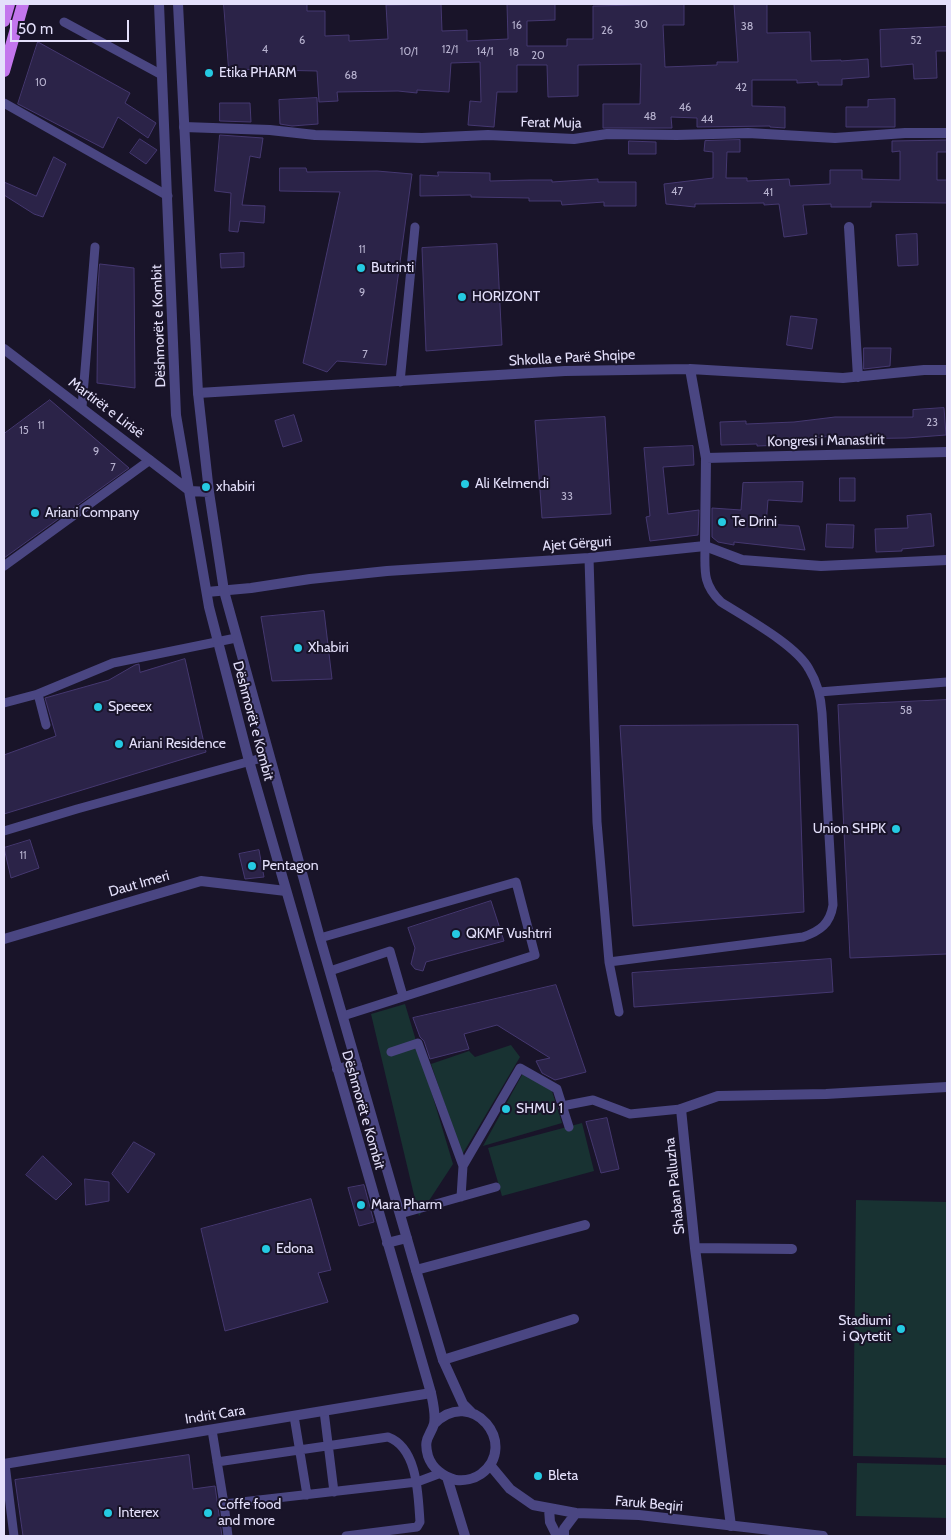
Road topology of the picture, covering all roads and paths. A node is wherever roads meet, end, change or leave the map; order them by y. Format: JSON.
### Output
{"nodes":[{"id":1,"x":9,"y":4,"type":"edge"},
{"id":2,"x":23,"y":4,"type":"edge"},
{"id":3,"x":159,"y":4,"type":"edge"},
{"id":4,"x":178,"y":4,"type":"edge"},
{"id":5,"x":4,"y":21,"type":"edge"},
{"id":6,"x":64,"y":22,"type":"dead end"},
{"id":7,"x":4,"y":71,"type":"edge"},
{"id":8,"x":162,"y":75,"type":"junction"},
{"id":9,"x":181,"y":76,"type":"junction"},
{"id":10,"x":4,"y":103,"type":"edge"},
{"id":11,"x":184,"y":127,"type":"junction"},
{"id":12,"x":947,"y":134,"type":"edge"},
{"id":13,"x":168,"y":196,"type":"junction"},
{"id":14,"x":416,"y":227,"type":"dead end"},
{"id":15,"x":849,"y":227,"type":"dead end"},
{"id":16,"x":95,"y":247,"type":"dead end"},
{"id":17,"x":4,"y":349,"type":"edge"},
{"id":18,"x":690,"y":369,"type":"junction"},
{"id":19,"x":947,"y":370,"type":"edge"},
{"id":20,"x":858,"y":377,"type":"junction"},
{"id":21,"x":400,"y":382,"type":"junction"},
{"id":22,"x":198,"y":393,"type":"junction"},
{"id":23,"x":82,"y":407,"type":"junction"},
{"id":24,"x":947,"y":452,"type":"edge"},
{"id":25,"x":706,"y":458,"type":"junction"},
{"id":26,"x":150,"y":460,"type":"junction"},
{"id":27,"x":190,"y":491,"type":"junction"},
{"id":28,"x":209,"y":492,"type":"junction"},
{"id":29,"x":705,"y":546,"type":"junction"},
{"id":30,"x":589,"y":558,"type":"junction"},
{"id":31,"x":947,"y":560,"type":"edge"},
{"id":32,"x":4,"y":566,"type":"edge"},
{"id":33,"x":224,"y":591,"type":"junction"},
{"id":34,"x":207,"y":592,"type":"junction"},
{"id":35,"x":236,"y":638,"type":"junction"},
{"id":36,"x":218,"y":642,"type":"junction"},
{"id":37,"x":947,"y":682,"type":"edge"},
{"id":38,"x":819,"y":692,"type":"junction"},
{"id":39,"x":38,"y":694,"type":"junction"},
{"id":40,"x":4,"y":703,"type":"edge"},
{"id":41,"x":46,"y":725,"type":"dead end"},
{"id":42,"x":269,"y":756,"type":"junction"},
{"id":43,"x":249,"y":761,"type":"junction"},
{"id":44,"x":4,"y":831,"type":"edge"},
{"id":45,"x":286,"y":891,"type":"junction"},
{"id":46,"x":320,"y":938,"type":"junction"},
{"id":47,"x":4,"y":939,"type":"edge"},
{"id":48,"x":609,"y":962,"type":"junction"},
{"id":49,"x":330,"y":971,"type":"junction"},
{"id":50,"x":403,"y":996,"type":"junction"},
{"id":51,"x":619,"y":1012,"type":"dead end"},
{"id":52,"x":343,"y":1016,"type":"junction"},
{"id":53,"x":391,"y":1052,"type":"dead end"},
{"id":54,"x":357,"y":1065,"type":"junction"},
{"id":55,"x":337,"y":1069,"type":"junction"},
{"id":56,"x":947,"y":1087,"type":"edge"},
{"id":57,"x":562,"y":1106,"type":"junction"},
{"id":58,"x":681,"y":1109,"type":"junction"},
{"id":59,"x":569,"y":1127,"type":"dead end"},
{"id":60,"x":463,"y":1166,"type":"junction"},
{"id":61,"x":496,"y":1187,"type":"dead end"},
{"id":62,"x":460,"y":1197,"type":"junction"},
{"id":63,"x":400,"y":1214,"type":"junction"},
{"id":64,"x":585,"y":1225,"type":"dead end"},
{"id":65,"x":407,"y":1238,"type":"junction"},
{"id":66,"x":388,"y":1243,"type":"junction"},
{"id":67,"x":695,"y":1248,"type":"junction"},
{"id":68,"x":792,"y":1248,"type":"dead end"},
{"id":69,"x":416,"y":1270,"type":"junction"},
{"id":70,"x":574,"y":1319,"type":"dead end"},
{"id":71,"x":443,"y":1360,"type":"junction"},
{"id":72,"x":431,"y":1393,"type":"junction"},
{"id":73,"x":324,"y":1412,"type":"junction"},
{"id":74,"x":471,"y":1412,"type":"junction"},
{"id":75,"x":294,"y":1416,"type":"junction"},
{"id":76,"x":434,"y":1424,"type":"junction"},
{"id":77,"x":212,"y":1430,"type":"junction"},
{"id":78,"x":328,"y":1445,"type":"junction"},
{"id":79,"x":299,"y":1450,"type":"junction"},
{"id":80,"x":217,"y":1462,"type":"junction"},
{"id":81,"x":4,"y":1464,"type":"edge"},
{"id":82,"x":490,"y":1465,"type":"junction"},
{"id":83,"x":444,"y":1475,"type":"junction"},
{"id":84,"x":417,"y":1482,"type":"junction"},
{"id":85,"x":334,"y":1492,"type":"junction"},
{"id":86,"x":306,"y":1495,"type":"junction"},
{"id":87,"x":224,"y":1504,"type":"junction"},
{"id":88,"x":7,"y":1505,"type":"edge"},
{"id":89,"x":549,"y":1509,"type":"junction"},
{"id":90,"x":576,"y":1513,"type":"junction"},
{"id":91,"x":731,"y":1526,"type":"junction"},
{"id":92,"x":14,"y":1536,"type":"edge"},
{"id":93,"x":228,"y":1536,"type":"edge"},
{"id":94,"x":346,"y":1536,"type":"edge"},
{"id":95,"x":465,"y":1536,"type":"edge"},
{"id":96,"x":557,"y":1536,"type":"edge"},
{"id":97,"x":564,"y":1536,"type":"edge"},
{"id":98,"x":823,"y":1536,"type":"edge"}],
"edges":[{"from":1,"to":5,"type":"main road"},
{"from":2,"to":7,"type":"main road"},
{"from":3,"to":8,"type":"street","name":"Dëshmorët e Kombit"},
{"from":4,"to":9,"type":"street","name":"Dëshmorët e Kombit"},
{"from":6,"to":8,"type":"lane"},
{"from":8,"to":9,"type":"street"},
{"from":8,"to":13,"type":"street","name":"Dëshmorët e Kombit"},
{"from":9,"to":11,"type":"street","name":"Dëshmorët e Kombit"},
{"from":10,"to":13,"type":"lane"},
{"from":11,"to":12,"type":"street","name":"Ferat Muja"},
{"from":11,"to":22,"type":"street","name":"Dëshmorët e Kombit"},
{"from":13,"to":27,"type":"street","name":"Dëshmorët e Kombit"},
{"from":14,"to":21,"type":"lane"},
{"from":15,"to":20,"type":"street"},
{"from":16,"to":23,"type":"lane"},
{"from":17,"to":23,"type":"street","name":"Martirët e Lirisë"},
{"from":18,"to":20,"type":"street","name":"Shkolla e Parë Shqipe"},
{"from":18,"to":21,"type":"street","name":"Shkolla e Parë Shqipe"},
{"from":18,"to":25,"type":"street"},
{"from":19,"to":20,"type":"street","name":"Shkolla e Parë Shqipe"},
{"from":21,"to":22,"type":"street","name":"Shkolla e Parë Shqipe"},
{"from":22,"to":28,"type":"street","name":"Dëshmorët e Kombit"},
{"from":23,"to":26,"type":"street","name":"Martirët e Lirisë"},
{"from":24,"to":25,"type":"street","name":"Kongresi i Manastirit"},
{"from":25,"to":29,"type":"street"},
{"from":26,"to":27,"type":"street","name":"Martirët e Lirisë"},
{"from":26,"to":32,"type":"lane"},
{"from":27,"to":28,"type":"street"},
{"from":27,"to":34,"type":"street","name":"Dëshmorët e Kombit"},
{"from":28,"to":33,"type":"street","name":"Dëshmorët e Kombit"},
{"from":29,"to":30,"type":"street","name":"Ajet Gërguri"},
{"from":29,"to":31,"type":"street","name":"Ajet Gërguri"},
{"from":29,"to":38,"type":"lane"},
{"from":30,"to":33,"type":"street","name":"Ajet Gërguri"},
{"from":30,"to":48,"type":"lane"},
{"from":33,"to":34,"type":"street","name":"Ajet Gërguri"},
{"from":33,"to":35,"type":"street","name":"Dëshmorët e Kombit"},
{"from":34,"to":36,"type":"street","name":"Dëshmorët e Kombit"},
{"from":35,"to":36,"type":"lane"},
{"from":35,"to":42,"type":"street","name":"Dëshmorët e Kombit"},
{"from":36,"to":39,"type":"lane"},
{"from":36,"to":43,"type":"street","name":"Dëshmorët e Kombit"},
{"from":37,"to":38,"type":"lane"},
{"from":38,"to":48,"type":"lane"},
{"from":39,"to":40,"type":"lane"},
{"from":39,"to":41,"type":"lane"},
{"from":42,"to":43,"type":"lane"},
{"from":42,"to":46,"type":"street","name":"Dëshmorët e Kombit"},
{"from":43,"to":44,"type":"lane"},
{"from":43,"to":45,"type":"street","name":"Dëshmorët e Kombit"},
{"from":45,"to":47,"type":"street","name":"Daut Imeri"},
{"from":45,"to":55,"type":"street","name":"Dëshmorët e Kombit"},
{"from":46,"to":49,"type":"street","name":"Dëshmorët e Kombit"},
{"from":46,"to":50,"type":"lane"},
{"from":48,"to":51,"type":"lane"},
{"from":49,"to":50,"type":"lane"},
{"from":49,"to":52,"type":"street","name":"Dëshmorët e Kombit"},
{"from":50,"to":52,"type":"lane"},
{"from":52,"to":54,"type":"street","name":"Dëshmorët e Kombit"},
{"from":53,"to":60,"type":"lane"},
{"from":54,"to":55,"type":"street"},
{"from":54,"to":63,"type":"street","name":"Dëshmorët e Kombit"},
{"from":55,"to":66,"type":"street","name":"Dëshmorët e Kombit"},
{"from":56,"to":58,"type":"street"},
{"from":57,"to":58,"type":"lane"},
{"from":57,"to":59,"type":"lane"},
{"from":57,"to":60,"type":"lane"},
{"from":58,"to":67,"type":"street","name":"Shaban Palluzha"},
{"from":60,"to":62,"type":"lane"},
{"from":61,"to":62,"type":"lane"},
{"from":62,"to":63,"type":"lane"},
{"from":63,"to":65,"type":"street","name":"Dëshmorët e Kombit"},
{"from":64,"to":69,"type":"street"},
{"from":65,"to":66,"type":"street"},
{"from":65,"to":69,"type":"street","name":"Dëshmorët e Kombit"},
{"from":66,"to":72,"type":"street","name":"Dëshmorët e Kombit"},
{"from":67,"to":68,"type":"street"},
{"from":67,"to":91,"type":"street","name":"Shaban Palluzha"},
{"from":69,"to":71,"type":"street","name":"Dëshmorët e Kombit"},
{"from":70,"to":71,"type":"street"},
{"from":71,"to":74,"type":"street","name":"Dëshmorët e Kombit"},
{"from":72,"to":73,"type":"street","name":"Indrit Cara"},
{"from":72,"to":76,"type":"street","name":"Dëshmorët e Kombit"},
{"from":73,"to":75,"type":"street","name":"Indrit Cara"},
{"from":73,"to":78,"type":"lane"},
{"from":74,"to":76,"type":"street"},
{"from":74,"to":82,"type":"street"},
{"from":75,"to":77,"type":"street","name":"Indrit Cara"},
{"from":75,"to":79,"type":"lane"},
{"from":76,"to":83,"type":"street"},
{"from":77,"to":80,"type":"lane"},
{"from":77,"to":81,"type":"street","name":"Indrit Cara"},
{"from":78,"to":79,"type":"lane"},
{"from":78,"to":84,"type":"lane"},
{"from":78,"to":85,"type":"lane"},
{"from":79,"to":80,"type":"lane"},
{"from":79,"to":86,"type":"lane"},
{"from":80,"to":87,"type":"lane"},
{"from":81,"to":88,"type":"lane"},
{"from":82,"to":83,"type":"street"},
{"from":82,"to":89,"type":"street","name":"Faruk Beqiri"},
{"from":83,"to":84,"type":"lane"},
{"from":83,"to":95,"type":"street"},
{"from":84,"to":85,"type":"lane"},
{"from":84,"to":94,"type":"lane"},
{"from":85,"to":86,"type":"lane"},
{"from":86,"to":87,"type":"lane"},
{"from":87,"to":93,"type":"lane"},
{"from":88,"to":92,"type":"lane"},
{"from":89,"to":90,"type":"street","name":"Faruk Beqiri"},
{"from":89,"to":96,"type":"street"},
{"from":90,"to":91,"type":"street","name":"Faruk Beqiri"},
{"from":90,"to":97,"type":"street"},
{"from":91,"to":98,"type":"street","name":"Faruk Beqiri"}]}
